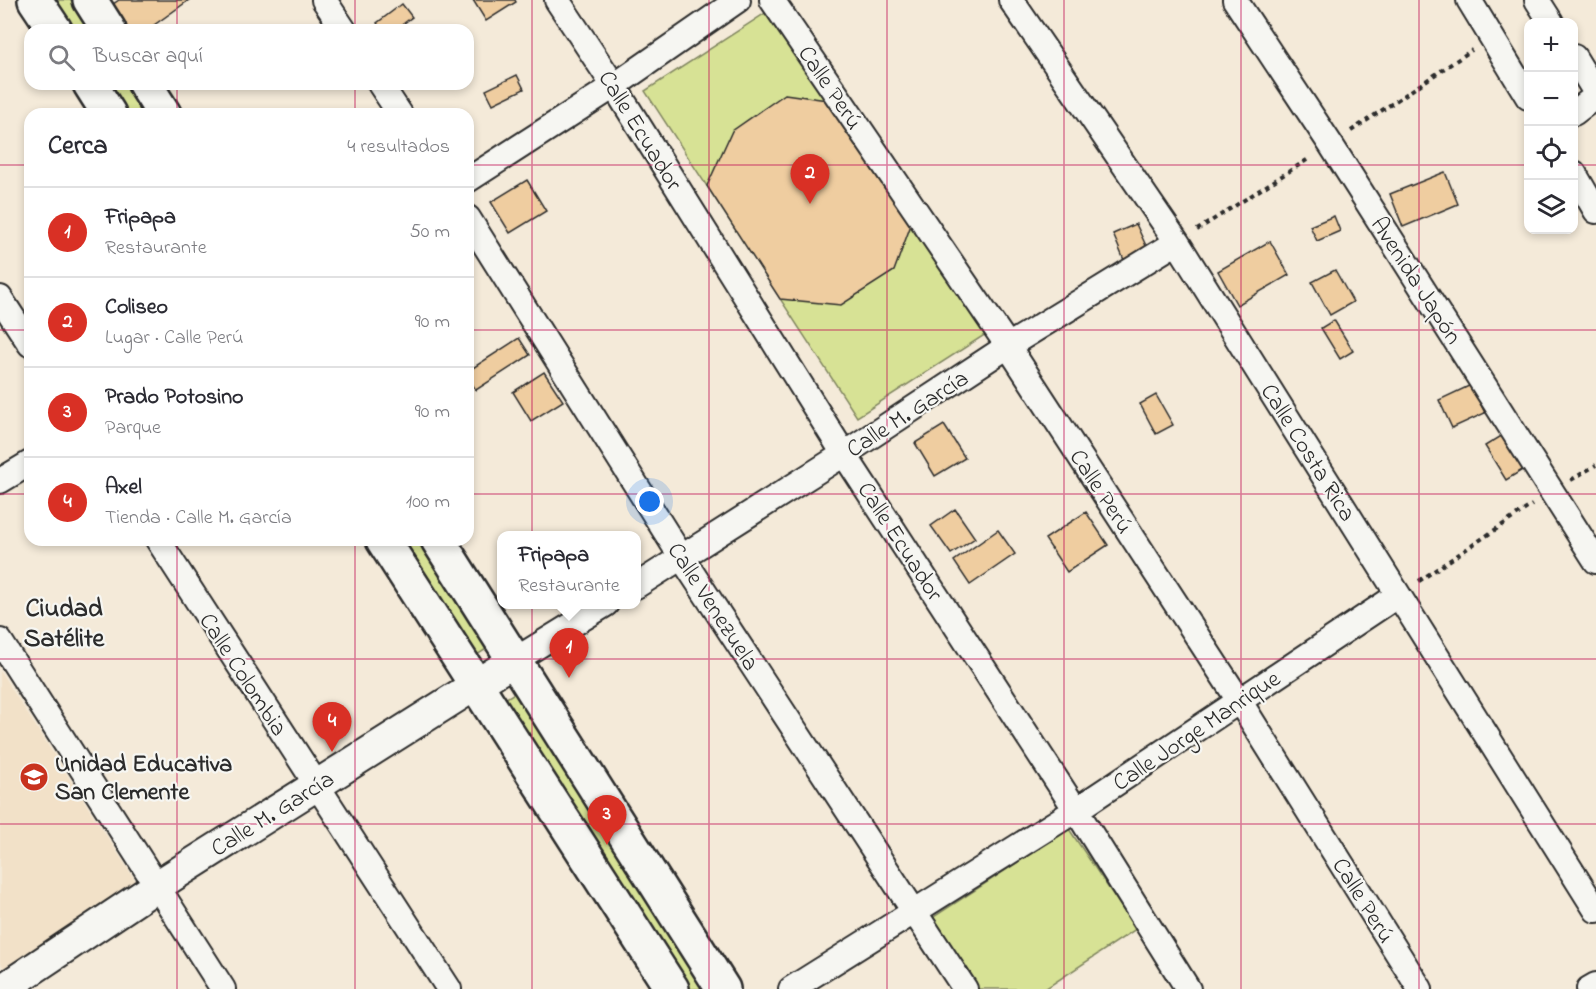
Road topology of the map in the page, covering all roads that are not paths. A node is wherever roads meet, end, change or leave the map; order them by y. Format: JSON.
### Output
{"nodes":[{"id":1,"x":35,"y":0,"type":"edge"},
{"id":2,"x":90,"y":0,"type":"edge"},
{"id":3,"x":324,"y":0,"type":"edge"},
{"id":4,"x":557,"y":0,"type":"edge"},
{"id":5,"x":738,"y":0,"type":"edge"},
{"id":6,"x":772,"y":0,"type":"edge"},
{"id":7,"x":1011,"y":0,"type":"edge"},
{"id":8,"x":1235,"y":0,"type":"edge"},
{"id":9,"x":1469,"y":0,"type":"edge"},
{"id":10,"x":1537,"y":0,"type":"edge"},
{"id":11,"x":1548,"y":18,"type":"edge"},
{"id":12,"x":51,"y":24,"type":"edge"},
{"id":13,"x":105,"y":24,"type":"edge"},
{"id":14,"x":340,"y":24,"type":"edge"},
{"id":15,"x":1578,"y":64,"type":"edge"},
{"id":16,"x":614,"y":86,"type":"junction"},
{"id":17,"x":94,"y":90,"type":"edge"},
{"id":18,"x":148,"y":90,"type":"edge"},
{"id":19,"x":384,"y":90,"type":"edge"},
{"id":20,"x":1524,"y":90,"type":"edge"},
{"id":21,"x":1596,"y":94,"type":"edge"},
{"id":22,"x":105,"y":108,"type":"edge"},
{"id":23,"x":160,"y":108,"type":"edge"},
{"id":24,"x":396,"y":108,"type":"edge"},
{"id":25,"x":1578,"y":110,"type":"edge"},
{"id":26,"x":474,"y":176,"type":"edge"},
{"id":27,"x":1578,"y":180,"type":"edge"},
{"id":28,"x":1596,"y":211,"type":"edge"},
{"id":29,"x":474,"y":228,"type":"edge"},
{"id":30,"x":1177,"y":242,"type":"junction"},
{"id":31,"x":0,"y":298,"type":"edge"},
{"id":32,"x":24,"y":335,"type":"edge"},
{"id":33,"x":1008,"y":346,"type":"junction"},
{"id":34,"x":844,"y":454,"type":"junction"},
{"id":35,"x":24,"y":467,"type":"edge"},
{"id":36,"x":0,"y":481,"type":"edge"},
{"id":37,"x":162,"y":546,"type":"edge"},
{"id":38,"x":387,"y":546,"type":"edge"},
{"id":39,"x":442,"y":546,"type":"edge"},
{"id":40,"x":682,"y":558,"type":"junction"},
{"id":41,"x":1596,"y":561,"type":"edge"},
{"id":42,"x":641,"y":583,"type":"edge"},
{"id":43,"x":1398,"y":595,"type":"junction"},
{"id":44,"x":598,"y":609,"type":"edge"},
{"id":45,"x":0,"y":641,"type":"edge"},
{"id":46,"x":515,"y":660,"type":"junction"},
{"id":47,"x":476,"y":684,"type":"junction"},
{"id":48,"x":1240,"y":702,"type":"junction"},
{"id":49,"x":316,"y":785,"type":"junction"},
{"id":50,"x":1076,"y":810,"type":"junction"},
{"id":51,"x":157,"y":886,"type":"junction"},
{"id":52,"x":1596,"y":910,"type":"edge"},
{"id":53,"x":915,"y":911,"type":"junction"},
{"id":54,"x":1596,"y":985,"type":"edge"},
{"id":55,"x":1,"y":989,"type":"edge"},
{"id":56,"x":223,"y":989,"type":"edge"},
{"id":57,"x":449,"y":989,"type":"edge"},
{"id":58,"x":672,"y":989,"type":"edge"},
{"id":59,"x":723,"y":989,"type":"edge"},
{"id":60,"x":791,"y":989,"type":"edge"},
{"id":61,"x":965,"y":989,"type":"edge"},
{"id":62,"x":1188,"y":989,"type":"edge"},
{"id":63,"x":1420,"y":989,"type":"edge"},
{"id":64,"x":1589,"y":989,"type":"edge"}],
"edges":[{"from":1,"to":12,"type":"main road"},
{"from":2,"to":13,"type":"main road"},
{"from":3,"to":14,"type":"street"},
{"from":4,"to":16,"type":"street","name":"Calle Ecuador"},
{"from":5,"to":16,"type":"street"},
{"from":6,"to":33,"type":"street","name":"Calle Perú"},
{"from":7,"to":30,"type":"street","name":"Calle Costa Rica"},
{"from":8,"to":41,"type":"street","name":"Avenida Japón"},
{"from":9,"to":20,"type":"street"},
{"from":10,"to":11,"type":"street"},
{"from":15,"to":21,"type":"street"},
{"from":16,"to":26,"type":"street"},
{"from":16,"to":34,"type":"street","name":"Calle Ecuador"},
{"from":17,"to":22,"type":"main road"},
{"from":18,"to":23,"type":"main road"},
{"from":19,"to":24,"type":"street"},
{"from":21,"to":25,"type":"street"},
{"from":27,"to":28,"type":"street"},
{"from":29,"to":40,"type":"street","name":"Calle Venezuela"},
{"from":30,"to":33,"type":"street","name":"Calle M. García"},
{"from":30,"to":43,"type":"street","name":"Calle Costa Rica"},
{"from":31,"to":32,"type":"street"},
{"from":33,"to":34,"type":"street","name":"Calle M. García"},
{"from":33,"to":48,"type":"street","name":"Calle Perú"},
{"from":34,"to":40,"type":"street","name":"Calle M. García"},
{"from":34,"to":50,"type":"street","name":"Calle Ecuador"},
{"from":35,"to":36,"type":"street"},
{"from":37,"to":49,"type":"street","name":"Calle Colombia"},
{"from":38,"to":47,"type":"main road"},
{"from":39,"to":46,"type":"main road"},
{"from":40,"to":42,"type":"street","name":"Calle M. García"},
{"from":40,"to":53,"type":"street","name":"Calle Venezuela"},
{"from":43,"to":48,"type":"street","name":"Calle Jorge Manrique"},
{"from":43,"to":52,"type":"street","name":"Calle Costa Rica"},
{"from":44,"to":46,"type":"street","name":"Calle M. García"},
{"from":45,"to":51,"type":"street"},
{"from":46,"to":47,"type":"street","name":"Calle M. García"},
{"from":46,"to":59,"type":"main road"},
{"from":47,"to":49,"type":"street","name":"Calle M. García"},
{"from":47,"to":58,"type":"main road"},
{"from":48,"to":50,"type":"street","name":"Calle Jorge Manrique"},
{"from":48,"to":63,"type":"street","name":"Calle Perú"},
{"from":49,"to":51,"type":"street","name":"Calle M. García"},
{"from":49,"to":57,"type":"street","name":"Calle Colombia"},
{"from":50,"to":53,"type":"street","name":"Calle Jorge Manrique"},
{"from":50,"to":62,"type":"street","name":"Calle Ecuador"},
{"from":51,"to":55,"type":"street","name":"Calle M. García"},
{"from":51,"to":56,"type":"street"},
{"from":53,"to":60,"type":"street","name":"Calle Jorge Manrique"},
{"from":53,"to":61,"type":"street","name":"Calle Venezuela"},
{"from":54,"to":64,"type":"street"}]}
